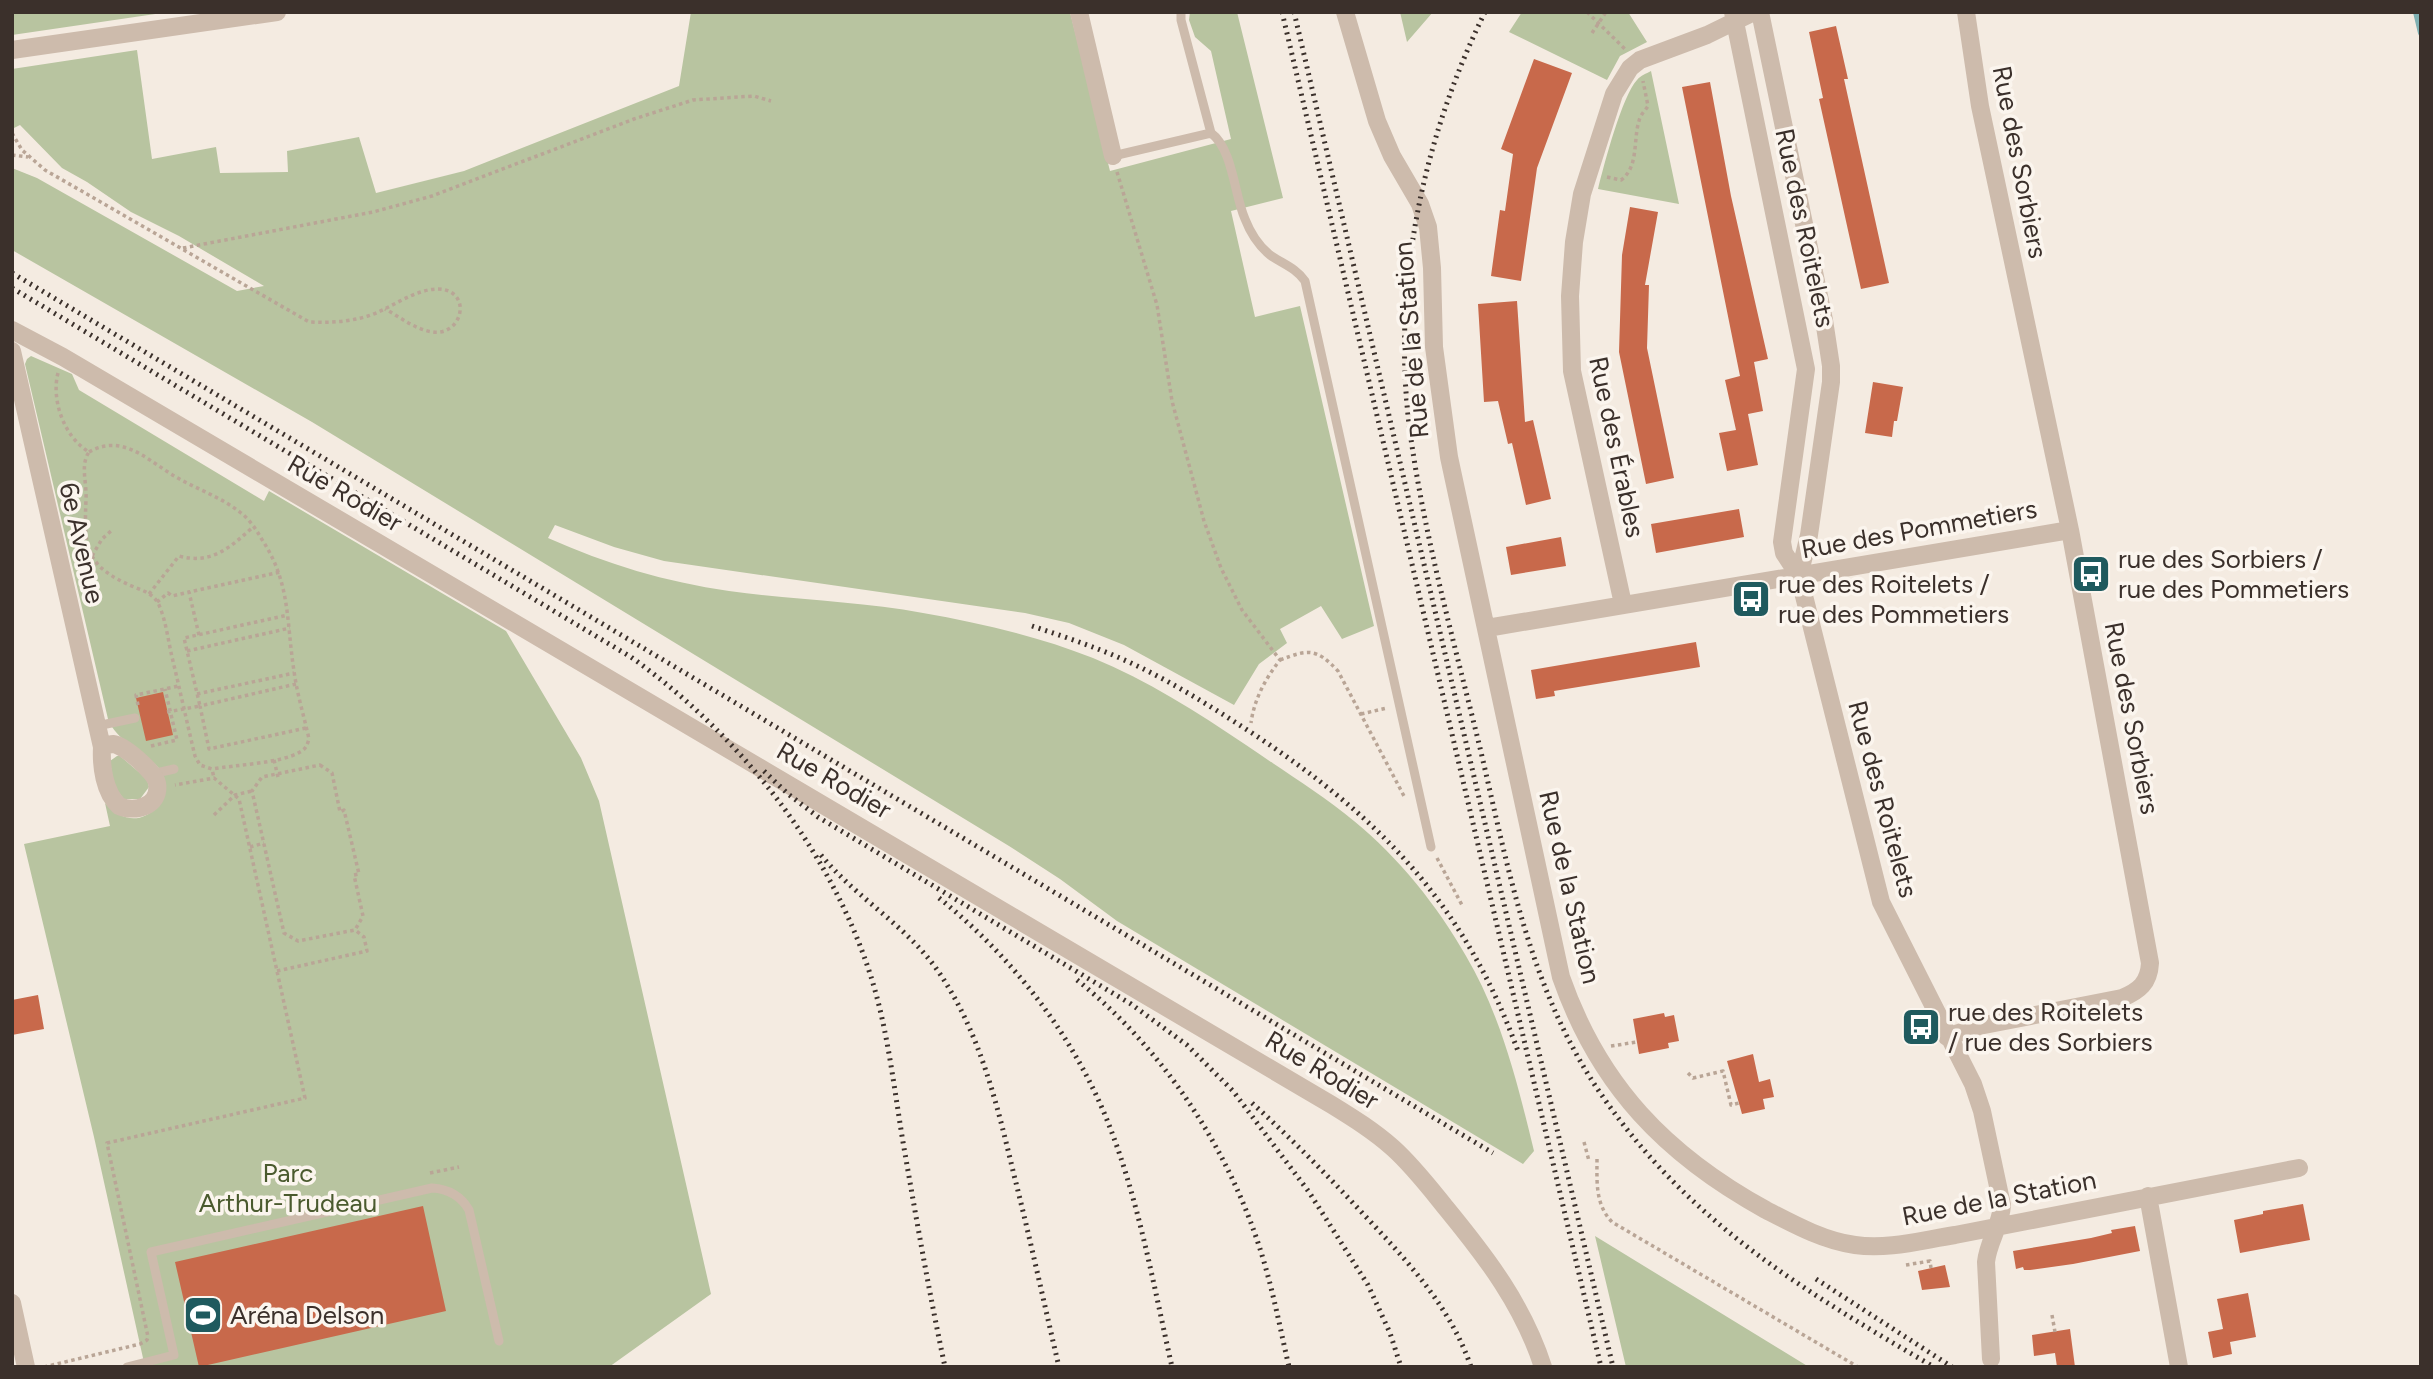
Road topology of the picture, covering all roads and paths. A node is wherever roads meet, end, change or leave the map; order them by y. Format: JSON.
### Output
{"nodes":[{"id":1,"x":277,"y":12,"type":"edge"},
{"id":2,"x":1079,"y":12,"type":"edge"},
{"id":3,"x":1181,"y":12,"type":"edge"},
{"id":4,"x":1345,"y":12,"type":"edge"},
{"id":5,"x":1587,"y":12,"type":"edge"},
{"id":6,"x":1606,"y":12,"type":"edge"},
{"id":7,"x":1754,"y":12,"type":"edge"},
{"id":8,"x":1760,"y":12,"type":"edge"},
{"id":9,"x":1966,"y":12,"type":"edge"},
{"id":10,"x":1734,"y":17,"type":"edge"},
{"id":11,"x":1599,"y":23,"type":"junction"},
{"id":12,"x":1592,"y":33,"type":"dead end"},
{"id":13,"x":12,"y":50,"type":"edge"},
{"id":14,"x":1627,"y":51,"type":"dead end"},
{"id":15,"x":1642,"y":75,"type":"dead end"},
{"id":16,"x":771,"y":101,"type":"dead end"},
{"id":17,"x":12,"y":132,"type":"edge"},
{"id":18,"x":1210,"y":133,"type":"junction"},
{"id":19,"x":12,"y":155,"type":"edge"},
{"id":20,"x":1113,"y":156,"type":"junction"},
{"id":21,"x":30,"y":158,"type":"junction"},
{"id":22,"x":1601,"y":175,"type":"dead end"},
{"id":23,"x":181,"y":249,"type":"junction"},
{"id":24,"x":385,"y":309,"type":"junction"},
{"id":25,"x":13,"y":334,"type":"edge"},
{"id":26,"x":1829,"y":349,"type":"junction"},
{"id":27,"x":12,"y":351,"type":"edge"},
{"id":28,"x":1804,"y":354,"type":"junction"},
{"id":29,"x":60,"y":368,"type":"dead end"},
{"id":30,"x":89,"y":452,"type":"junction"},
{"id":31,"x":177,"y":477,"type":"junction"},
{"id":32,"x":173,"y":484,"type":"dead end"},
{"id":33,"x":253,"y":527,"type":"junction"},
{"id":34,"x":2070,"y":530,"type":"junction"},
{"id":35,"x":111,"y":531,"type":"dead end"},
{"id":36,"x":92,"y":556,"type":"junction"},
{"id":37,"x":280,"y":572,"type":"junction"},
{"id":38,"x":1799,"y":576,"type":"junction"},
{"id":39,"x":189,"y":592,"type":"junction"},
{"id":40,"x":149,"y":594,"type":"junction"},
{"id":41,"x":157,"y":602,"type":"junction"},
{"id":42,"x":1623,"y":604,"type":"junction"},
{"id":43,"x":288,"y":615,"type":"junction"},
{"id":44,"x":290,"y":628,"type":"junction"},
{"id":45,"x":1487,"y":628,"type":"junction"},
{"id":46,"x":199,"y":635,"type":"junction"},
{"id":47,"x":187,"y":651,"type":"junction"},
{"id":48,"x":1280,"y":660,"type":"junction"},
{"id":49,"x":294,"y":673,"type":"junction"},
{"id":50,"x":296,"y":684,"type":"junction"},
{"id":51,"x":179,"y":685,"type":"junction"},
{"id":52,"x":165,"y":688,"type":"junction"},
{"id":53,"x":197,"y":694,"type":"junction"},
{"id":54,"x":1399,"y":705,"type":"junction"},
{"id":55,"x":200,"y":706,"type":"junction"},
{"id":56,"x":138,"y":707,"type":"dead end"},
{"id":57,"x":184,"y":709,"type":"junction"},
{"id":58,"x":169,"y":712,"type":"junction"},
{"id":59,"x":1361,"y":714,"type":"junction"},
{"id":60,"x":135,"y":718,"type":"dead end"},
{"id":61,"x":1251,"y":723,"type":"dead end"},
{"id":62,"x":97,"y":726,"type":"junction"},
{"id":63,"x":306,"y":728,"type":"junction"},
{"id":64,"x":146,"y":741,"type":"dead end"},
{"id":65,"x":102,"y":747,"type":"junction"},
{"id":66,"x":274,"y":760,"type":"junction"},
{"id":67,"x":174,"y":769,"type":"dead end"},
{"id":68,"x":212,"y":769,"type":"junction"},
{"id":69,"x":152,"y":774,"type":"junction"},
{"id":70,"x":277,"y":776,"type":"junction"},
{"id":71,"x":214,"y":778,"type":"junction"},
{"id":72,"x":166,"y":787,"type":"dead end"},
{"id":73,"x":252,"y":791,"type":"junction"},
{"id":74,"x":235,"y":795,"type":"junction"},
{"id":75,"x":1404,"y":796,"type":"dead end"},
{"id":76,"x":214,"y":815,"type":"dead end"},
{"id":77,"x":264,"y":843,"type":"junction"},
{"id":78,"x":352,"y":844,"type":"junction"},
{"id":79,"x":345,"y":845,"type":"dead end"},
{"id":80,"x":250,"y":846,"type":"junction"},
{"id":81,"x":1431,"y":847,"type":"joint"},
{"id":82,"x":1463,"y":907,"type":"dead end"},
{"id":83,"x":355,"y":930,"type":"junction"},
{"id":84,"x":277,"y":971,"type":"junction"},
{"id":85,"x":1947,"y":1037,"type":"junction"},
{"id":86,"x":1688,"y":1073,"type":"dead end"},
{"id":87,"x":1731,"y":1078,"type":"dead end"},
{"id":88,"x":1725,"y":1079,"type":"junction"},
{"id":89,"x":1739,"y":1103,"type":"dead end"},
{"id":90,"x":1584,"y":1142,"type":"dead end"},
{"id":91,"x":1597,"y":1159,"type":"dead end"},
{"id":92,"x":1589,"y":1161,"type":"dead end"},
{"id":93,"x":459,"y":1167,"type":"dead end"},
{"id":94,"x":2299,"y":1168,"type":"dead end"},
{"id":95,"x":429,"y":1173,"type":"dead end"},
{"id":96,"x":2148,"y":1196,"type":"junction"},
{"id":97,"x":1997,"y":1225,"type":"junction"},
{"id":98,"x":1906,"y":1265,"type":"dead end"},
{"id":99,"x":1931,"y":1268,"type":"dead end"},
{"id":100,"x":12,"y":1303,"type":"edge"},
{"id":101,"x":2052,"y":1315,"type":"dead end"},
{"id":102,"x":2055,"y":1332,"type":"dead end"},
{"id":103,"x":499,"y":1341,"type":"dead end"},
{"id":104,"x":1991,"y":1359,"type":"dead end"},
{"id":105,"x":26,"y":1367,"type":"edge"},
{"id":106,"x":45,"y":1367,"type":"edge"},
{"id":107,"x":127,"y":1367,"type":"edge"},
{"id":108,"x":1543,"y":1367,"type":"edge"},
{"id":109,"x":1858,"y":1367,"type":"edge"},
{"id":110,"x":2179,"y":1367,"type":"edge"}],
"edges":[{"from":1,"to":13,"type":"street"},
{"from":2,"to":20,"type":"street"},
{"from":3,"to":18,"type":"lane"},
{"from":4,"to":45,"type":"street","name":"Rue de la Station"},
{"from":5,"to":11,"type":"path"},
{"from":6,"to":11,"type":"path"},
{"from":7,"to":10,"type":"street","name":"Rue des Érables"},
{"from":8,"to":26,"type":"street","name":"Rue des Roitelets"},
{"from":9,"to":34,"type":"street","name":"Rue des Sorbiers"},
{"from":10,"to":28,"type":"street","name":"Rue des Roitelets"},
{"from":10,"to":42,"type":"street","name":"Rue des Érables"},
{"from":11,"to":12,"type":"path"},
{"from":11,"to":14,"type":"path"},
{"from":15,"to":22,"type":"path"},
{"from":16,"to":23,"type":"path"},
{"from":17,"to":21,"type":"path"},
{"from":18,"to":20,"type":"lane"},
{"from":18,"to":54,"type":"lane"},
{"from":19,"to":21,"type":"path"},
{"from":20,"to":48,"type":"path"},
{"from":21,"to":23,"type":"path"},
{"from":23,"to":24,"type":"path"},
{"from":24,"to":24,"type":"path"},
{"from":25,"to":108,"type":"street","name":"Rue Rodier"},
{"from":26,"to":28,"type":"street"},
{"from":26,"to":38,"type":"street","name":"Rue des Roitelets"},
{"from":27,"to":62,"type":"street","name":"6e Avenue"},
{"from":28,"to":38,"type":"street","name":"Rue des Roitelets"},
{"from":29,"to":30,"type":"path"},
{"from":30,"to":31,"type":"path"},
{"from":30,"to":36,"type":"path"},
{"from":31,"to":32,"type":"path"},
{"from":31,"to":33,"type":"path"},
{"from":33,"to":37,"type":"path"},
{"from":33,"to":40,"type":"path"},
{"from":34,"to":38,"type":"street","name":"Rue des Pommetiers"},
{"from":34,"to":85,"type":"street","name":"Rue des Sorbiers"},
{"from":35,"to":36,"type":"path"},
{"from":36,"to":40,"type":"path"},
{"from":37,"to":39,"type":"path"},
{"from":37,"to":43,"type":"path"},
{"from":38,"to":42,"type":"street","name":"Rue des Pommetiers"},
{"from":38,"to":85,"type":"street","name":"Rue des Roitelets"},
{"from":39,"to":41,"type":"path"},
{"from":39,"to":46,"type":"path"},
{"from":40,"to":41,"type":"path"},
{"from":41,"to":51,"type":"path"},
{"from":42,"to":45,"type":"street","name":"Rue des Pommetiers"},
{"from":43,"to":44,"type":"path"},
{"from":43,"to":46,"type":"path"},
{"from":44,"to":47,"type":"path"},
{"from":44,"to":49,"type":"path"},
{"from":45,"to":97,"type":"street","name":"Rue de la Station"},
{"from":46,"to":47,"type":"path"},
{"from":47,"to":53,"type":"path"},
{"from":48,"to":59,"type":"path"},
{"from":48,"to":61,"type":"path"},
{"from":49,"to":50,"type":"path"},
{"from":49,"to":53,"type":"path"},
{"from":50,"to":55,"type":"path"},
{"from":50,"to":63,"type":"path"},
{"from":51,"to":52,"type":"path"},
{"from":51,"to":57,"type":"path"},
{"from":52,"to":56,"type":"path"},
{"from":52,"to":58,"type":"path"},
{"from":53,"to":55,"type":"path"},
{"from":54,"to":59,"type":"path"},
{"from":54,"to":81,"type":"lane"},
{"from":55,"to":57,"type":"path"},
{"from":55,"to":63,"type":"path"},
{"from":57,"to":58,"type":"path"},
{"from":57,"to":68,"type":"path"},
{"from":58,"to":64,"type":"path"},
{"from":59,"to":75,"type":"path"},
{"from":60,"to":62,"type":"lane"},
{"from":62,"to":65,"type":"street","name":"6e Avenue"},
{"from":63,"to":66,"type":"path"},
{"from":65,"to":69,"type":"street"},
{"from":65,"to":69,"type":"street","name":"6e Avenue"},
{"from":66,"to":68,"type":"path"},
{"from":66,"to":70,"type":"path"},
{"from":67,"to":69,"type":"lane"},
{"from":68,"to":71,"type":"path"},
{"from":70,"to":73,"type":"path"},
{"from":70,"to":78,"type":"path"},
{"from":71,"to":72,"type":"path"},
{"from":71,"to":74,"type":"path"},
{"from":73,"to":74,"type":"path"},
{"from":73,"to":77,"type":"path"},
{"from":74,"to":76,"type":"path"},
{"from":74,"to":80,"type":"path"},
{"from":77,"to":80,"type":"path"},
{"from":77,"to":83,"type":"path"},
{"from":78,"to":79,"type":"path"},
{"from":78,"to":83,"type":"path"},
{"from":80,"to":84,"type":"path"},
{"from":81,"to":82,"type":"path"},
{"from":83,"to":84,"type":"path"},
{"from":84,"to":106,"type":"path"},
{"from":85,"to":97,"type":"street","name":"Rue des Roitelets"},
{"from":86,"to":88,"type":"path"},
{"from":87,"to":88,"type":"path"},
{"from":88,"to":89,"type":"path"},
{"from":90,"to":92,"type":"path"},
{"from":91,"to":109,"type":"path"},
{"from":93,"to":95,"type":"path"},
{"from":94,"to":96,"type":"street","name":"Rue de la Station"},
{"from":96,"to":97,"type":"street","name":"Rue de la Station"},
{"from":96,"to":110,"type":"street"},
{"from":97,"to":104,"type":"street","name":"Rue des Roitelets"},
{"from":98,"to":99,"type":"path"},
{"from":100,"to":105,"type":"street"},
{"from":101,"to":102,"type":"path"},
{"from":103,"to":107,"type":"lane"}]}
